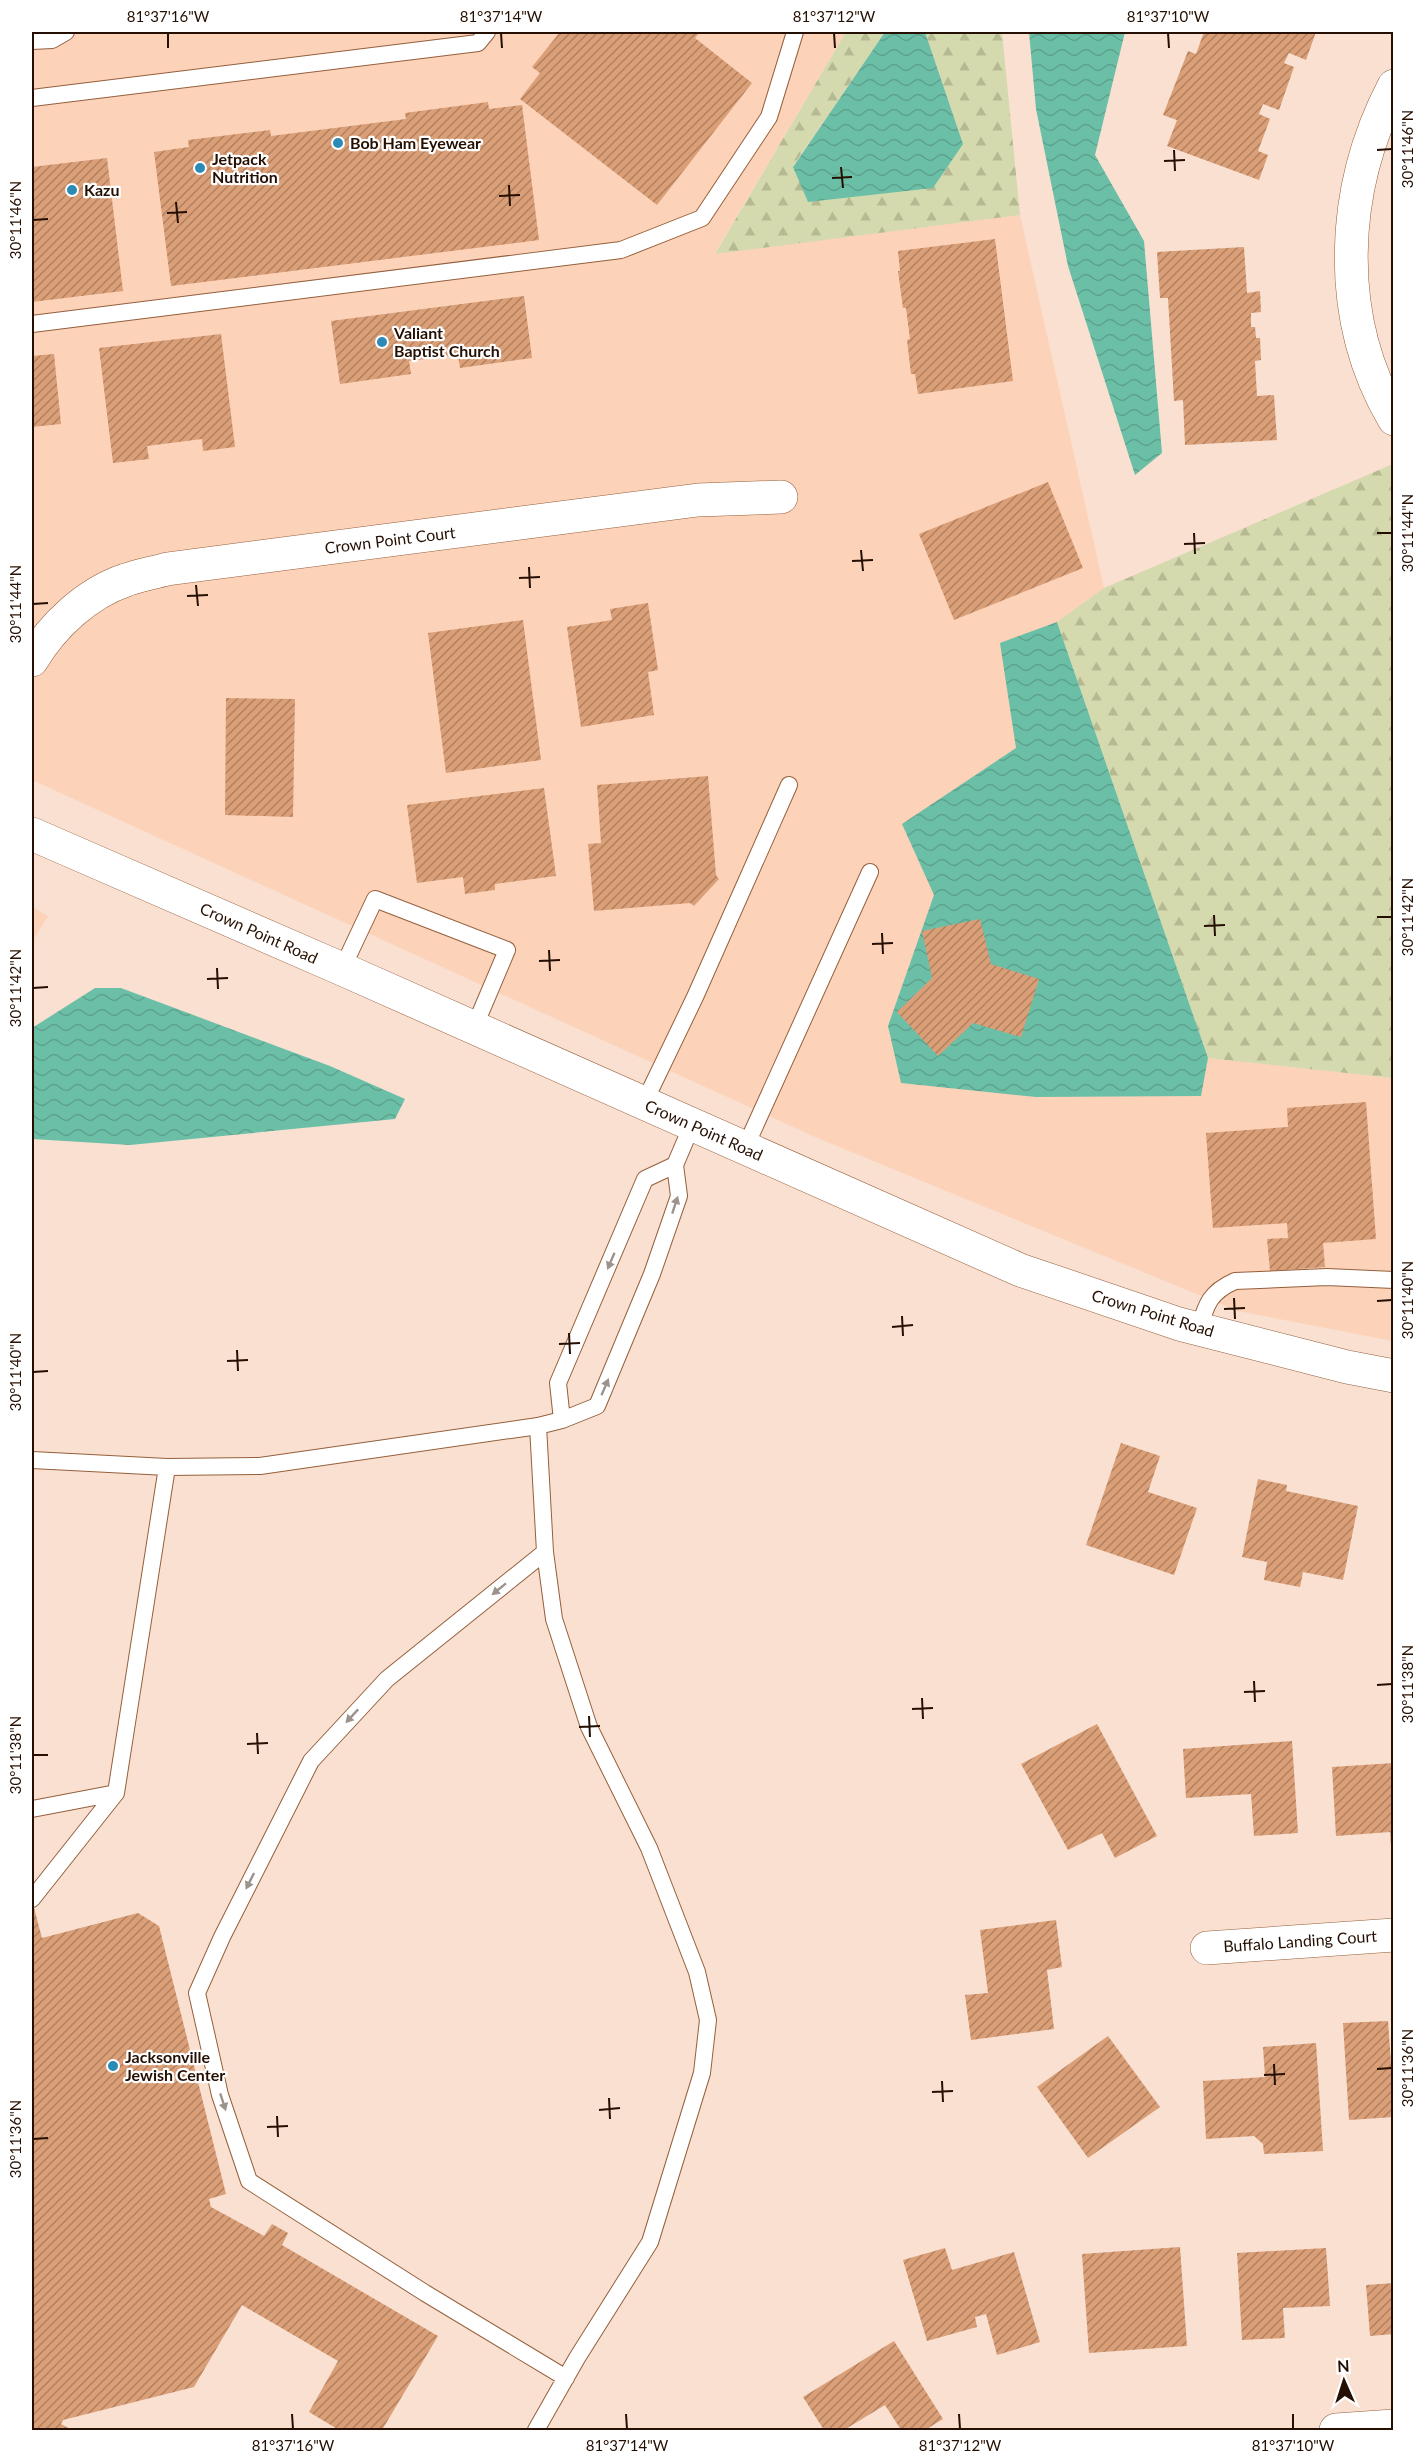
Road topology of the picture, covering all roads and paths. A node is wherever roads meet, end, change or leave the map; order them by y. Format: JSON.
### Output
{"nodes":[{"id":1,"x":66,"y":32,"type":"edge"},
{"id":2,"x":487,"y":32,"type":"edge"},
{"id":3,"x":795,"y":32,"type":"edge"},
{"id":4,"x":32,"y":41,"type":"edge"},
{"id":5,"x":1394,"y":86,"type":"edge"},
{"id":6,"x":32,"y":98,"type":"edge"},
{"id":7,"x":32,"y":324,"type":"edge"},
{"id":8,"x":1394,"y":420,"type":"edge"},
{"id":9,"x":781,"y":497,"type":"dead end"},
{"id":10,"x":32,"y":660,"type":"edge"},
{"id":11,"x":789,"y":785,"type":"dead end"},
{"id":12,"x":32,"y":834,"type":"edge"},
{"id":13,"x":870,"y":872,"type":"dead end"},
{"id":14,"x":342,"y":969,"type":"junction"},
{"id":15,"x":474,"y":1028,"type":"junction"},
{"id":16,"x":644,"y":1103,"type":"junction"},
{"id":17,"x":692,"y":1125,"type":"junction"},
{"id":18,"x":745,"y":1148,"type":"junction"},
{"id":19,"x":675,"y":1165,"type":"junction"},
{"id":20,"x":1394,"y":1280,"type":"edge"},
{"id":21,"x":1199,"y":1329,"type":"junction"},
{"id":22,"x":1394,"y":1376,"type":"edge"},
{"id":23,"x":562,"y":1420,"type":"junction"},
{"id":24,"x":538,"y":1426,"type":"junction"},
{"id":25,"x":32,"y":1460,"type":"edge"},
{"id":26,"x":167,"y":1467,"type":"junction"},
{"id":27,"x":545,"y":1552,"type":"junction"},
{"id":28,"x":116,"y":1793,"type":"junction"},
{"id":29,"x":32,"y":1809,"type":"edge"},
{"id":30,"x":32,"y":1899,"type":"edge"},
{"id":31,"x":1394,"y":1935,"type":"edge"},
{"id":32,"x":1207,"y":1948,"type":"dead end"},
{"id":33,"x":566,"y":2378,"type":"junction"},
{"id":34,"x":1394,"y":2426,"type":"edge"},
{"id":35,"x":536,"y":2430,"type":"edge"},
{"id":36,"x":1336,"y":2430,"type":"edge"}],
"edges":[{"from":1,"to":4,"type":"lane"},
{"from":2,"to":6,"type":"lane"},
{"from":3,"to":7,"type":"lane"},
{"from":5,"to":8,"type":"street"},
{"from":9,"to":10,"type":"street","name":"Crown Point Court"},
{"from":11,"to":16,"type":"lane"},
{"from":12,"to":14,"type":"street","name":"Crown Point Road"},
{"from":13,"to":18,"type":"lane"},
{"from":14,"to":15,"type":"street","name":"Crown Point Road"},
{"from":14,"to":15,"type":"lane"},
{"from":15,"to":16,"type":"street","name":"Crown Point Road"},
{"from":16,"to":17,"type":"street","name":"Crown Point Road"},
{"from":17,"to":18,"type":"street","name":"Crown Point Road"},
{"from":17,"to":19,"type":"lane"},
{"from":18,"to":21,"type":"street","name":"Crown Point Road"},
{"from":19,"to":23,"type":"lane","one_way":true},
{"from":23,"to":19,"type":"lane","one_way":true},
{"from":20,"to":21,"type":"lane"},
{"from":21,"to":22,"type":"street","name":"Crown Point Road"},
{"from":23,"to":24,"type":"lane"},
{"from":24,"to":26,"type":"lane"},
{"from":24,"to":27,"type":"lane"},
{"from":25,"to":26,"type":"lane"},
{"from":26,"to":28,"type":"lane"},
{"from":27,"to":33,"type":"lane"},
{"from":27,"to":33,"type":"lane","one_way":true},
{"from":28,"to":29,"type":"lane"},
{"from":28,"to":30,"type":"lane"},
{"from":31,"to":32,"type":"street","name":"Buffalo Landing Court"},
{"from":33,"to":35,"type":"lane"},
{"from":34,"to":36,"type":"street"}]}
